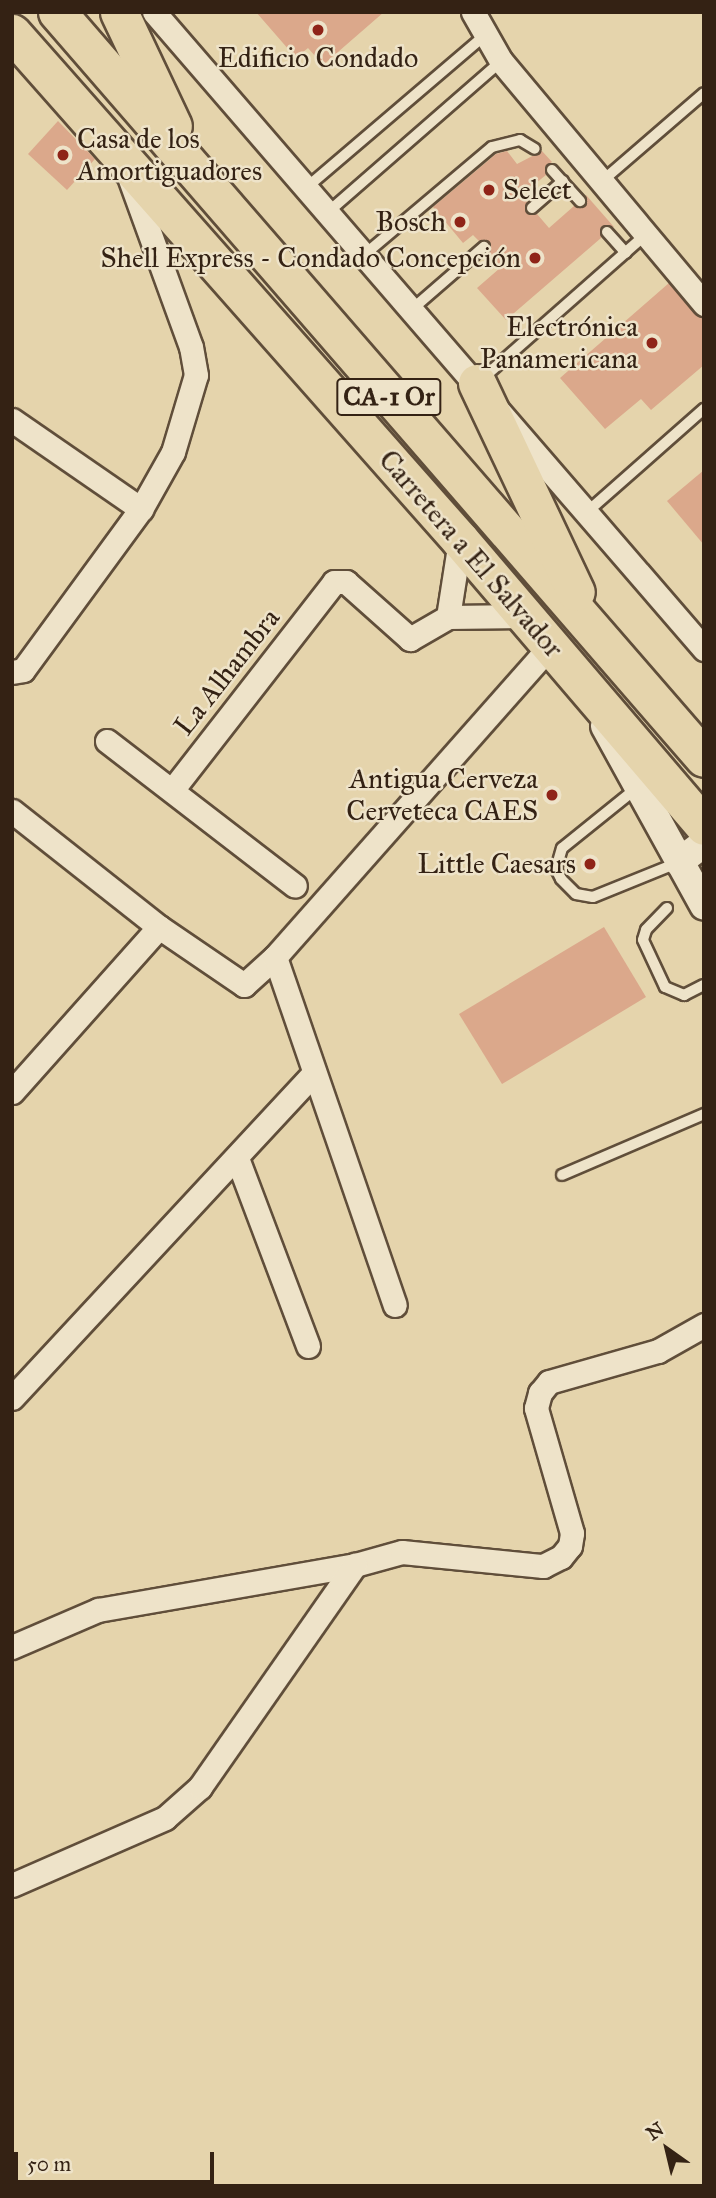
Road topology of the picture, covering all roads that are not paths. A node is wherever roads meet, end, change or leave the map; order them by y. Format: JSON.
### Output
{"nodes":[{"id":1,"x":57,"y":12,"type":"edge"},
{"id":2,"x":119,"y":12,"type":"edge"},
{"id":3,"x":154,"y":12,"type":"edge"},
{"id":4,"x":473,"y":12,"type":"edge"},
{"id":5,"x":12,"y":33,"type":"edge"},
{"id":6,"x":483,"y":37,"type":"junction"},
{"id":7,"x":500,"y":61,"type":"junction"},
{"id":8,"x":704,"y":93,"type":"edge"},
{"id":9,"x":535,"y":149,"type":"dead end"},
{"id":10,"x":120,"y":152,"type":"junction"},
{"id":11,"x":188,"y":159,"type":"junction"},
{"id":12,"x":552,"y":170,"type":"dead end"},
{"id":13,"x":563,"y":181,"type":"junction"},
{"id":14,"x":601,"y":182,"type":"junction"},
{"id":15,"x":306,"y":188,"type":"junction"},
{"id":16,"x":580,"y":201,"type":"dead end"},
{"id":17,"x":532,"y":208,"type":"dead end"},
{"id":18,"x":327,"y":213,"type":"junction"},
{"id":19,"x":187,"y":229,"type":"junction"},
{"id":20,"x":607,"y":232,"type":"dead end"},
{"id":21,"x":644,"y":236,"type":"junction"},
{"id":22,"x":484,"y":247,"type":"dead end"},
{"id":23,"x":626,"y":253,"type":"junction"},
{"id":24,"x":364,"y":255,"type":"junction"},
{"id":25,"x":162,"y":263,"type":"junction"},
{"id":26,"x":704,"y":304,"type":"edge"},
{"id":27,"x":410,"y":311,"type":"junction"},
{"id":28,"x":477,"y":383,"type":"junction"},
{"id":29,"x":704,"y":409,"type":"edge"},
{"id":30,"x":12,"y":420,"type":"edge"},
{"id":31,"x":141,"y":509,"type":"junction"},
{"id":32,"x":587,"y":512,"type":"junction"},
{"id":33,"x":460,"y":540,"type":"junction"},
{"id":34,"x":525,"y":616,"type":"junction"},
{"id":35,"x":448,"y":617,"type":"junction"},
{"id":36,"x":594,"y":631,"type":"junction"},
{"id":37,"x":550,"y":646,"type":"junction"},
{"id":38,"x":704,"y":649,"type":"edge"},
{"id":39,"x":12,"y":672,"type":"edge"},
{"id":40,"x":578,"y":677,"type":"junction"},
{"id":41,"x":107,"y":741,"type":"dead end"},
{"id":42,"x":704,"y":758,"type":"edge"},
{"id":43,"x":638,"y":787,"type":"junction"},
{"id":44,"x":173,"y":789,"type":"junction"},
{"id":45,"x":12,"y":811,"type":"edge"},
{"id":46,"x":704,"y":826,"type":"edge"},
{"id":47,"x":704,"y":844,"type":"edge"},
{"id":48,"x":679,"y":862,"type":"junction"},
{"id":49,"x":295,"y":886,"type":"dead end"},
{"id":50,"x":704,"y":905,"type":"edge"},
{"id":51,"x":667,"y":908,"type":"dead end"},
{"id":52,"x":159,"y":927,"type":"junction"},
{"id":53,"x":275,"y":957,"type":"junction"},
{"id":54,"x":704,"y":985,"type":"edge"},
{"id":55,"x":314,"y":1073,"type":"junction"},
{"id":56,"x":12,"y":1092,"type":"edge"},
{"id":57,"x":704,"y":1114,"type":"edge"},
{"id":58,"x":237,"y":1158,"type":"junction"},
{"id":59,"x":562,"y":1175,"type":"dead end"},
{"id":60,"x":395,"y":1305,"type":"dead end"},
{"id":61,"x":704,"y":1325,"type":"edge"},
{"id":62,"x":308,"y":1346,"type":"dead end"},
{"id":63,"x":12,"y":1398,"type":"edge"},
{"id":64,"x":355,"y":1565,"type":"junction"},
{"id":65,"x":12,"y":1647,"type":"edge"},
{"id":66,"x":12,"y":1885,"type":"edge"}],
"edges":[{"from":1,"to":11,"type":"highway","name":"Carretera a El Salvador","number":"CA-1 Or"},
{"from":2,"to":11,"type":"highway"},
{"from":3,"to":15,"type":"street"},
{"from":4,"to":6,"type":"street"},
{"from":5,"to":10,"type":"highway","name":"Carretera a El Salvador","number":"CA-1 Or"},
{"from":6,"to":7,"type":"street"},
{"from":6,"to":15,"type":"lane"},
{"from":7,"to":14,"type":"street"},
{"from":7,"to":18,"type":"lane"},
{"from":8,"to":14,"type":"lane"},
{"from":9,"to":24,"type":"lane"},
{"from":10,"to":19,"type":"highway","name":"Carretera a El Salvador","number":"CA-1 Or"},
{"from":10,"to":25,"type":"street"},
{"from":11,"to":36,"type":"highway","name":"Carretera a El Salvador","number":"CA-1 Or"},
{"from":12,"to":13,"type":"lane"},
{"from":13,"to":16,"type":"lane"},
{"from":13,"to":17,"type":"lane"},
{"from":14,"to":21,"type":"street"},
{"from":15,"to":18,"type":"street"},
{"from":18,"to":24,"type":"street"},
{"from":19,"to":25,"type":"street"},
{"from":19,"to":33,"type":"highway","name":"Carretera a El Salvador","number":"CA-1 Or"},
{"from":20,"to":23,"type":"lane"},
{"from":21,"to":23,"type":"lane"},
{"from":21,"to":26,"type":"street"},
{"from":22,"to":27,"type":"lane"},
{"from":23,"to":28,"type":"lane"},
{"from":24,"to":27,"type":"street"},
{"from":25,"to":31,"type":"street"},
{"from":27,"to":28,"type":"street"},
{"from":28,"to":32,"type":"street"},
{"from":28,"to":36,"type":"highway"},
{"from":29,"to":32,"type":"lane"},
{"from":30,"to":31,"type":"street"},
{"from":31,"to":39,"type":"street"},
{"from":32,"to":38,"type":"street"},
{"from":33,"to":34,"type":"highway","name":"Carretera a El Salvador","number":"CA-1 Or"},
{"from":33,"to":35,"type":"street"},
{"from":34,"to":35,"type":"street","name":"La Alhambra"},
{"from":34,"to":37,"type":"highway","name":"Carretera a El Salvador","number":"CA-1 Or"},
{"from":35,"to":44,"type":"street","name":"La Alhambra"},
{"from":36,"to":42,"type":"highway","name":"Carretera a El Salvador","number":"CA-1 Or"},
{"from":37,"to":40,"type":"highway","name":"Carretera a El Salvador","number":"CA-1 Or"},
{"from":37,"to":53,"type":"street"},
{"from":40,"to":43,"type":"street"},
{"from":40,"to":46,"type":"highway","name":"Carretera a El Salvador","number":"CA-1 Or"},
{"from":41,"to":44,"type":"street"},
{"from":43,"to":48,"type":"street"},
{"from":43,"to":48,"type":"lane"},
{"from":44,"to":49,"type":"street"},
{"from":45,"to":52,"type":"street"},
{"from":47,"to":48,"type":"street"},
{"from":48,"to":50,"type":"street"},
{"from":51,"to":54,"type":"lane"},
{"from":52,"to":53,"type":"street"},
{"from":52,"to":56,"type":"street"},
{"from":53,"to":55,"type":"street"},
{"from":55,"to":58,"type":"street"},
{"from":55,"to":60,"type":"street"},
{"from":57,"to":59,"type":"lane"},
{"from":58,"to":62,"type":"street"},
{"from":58,"to":63,"type":"street"},
{"from":61,"to":64,"type":"street"},
{"from":64,"to":65,"type":"street"},
{"from":64,"to":66,"type":"street"}]}
